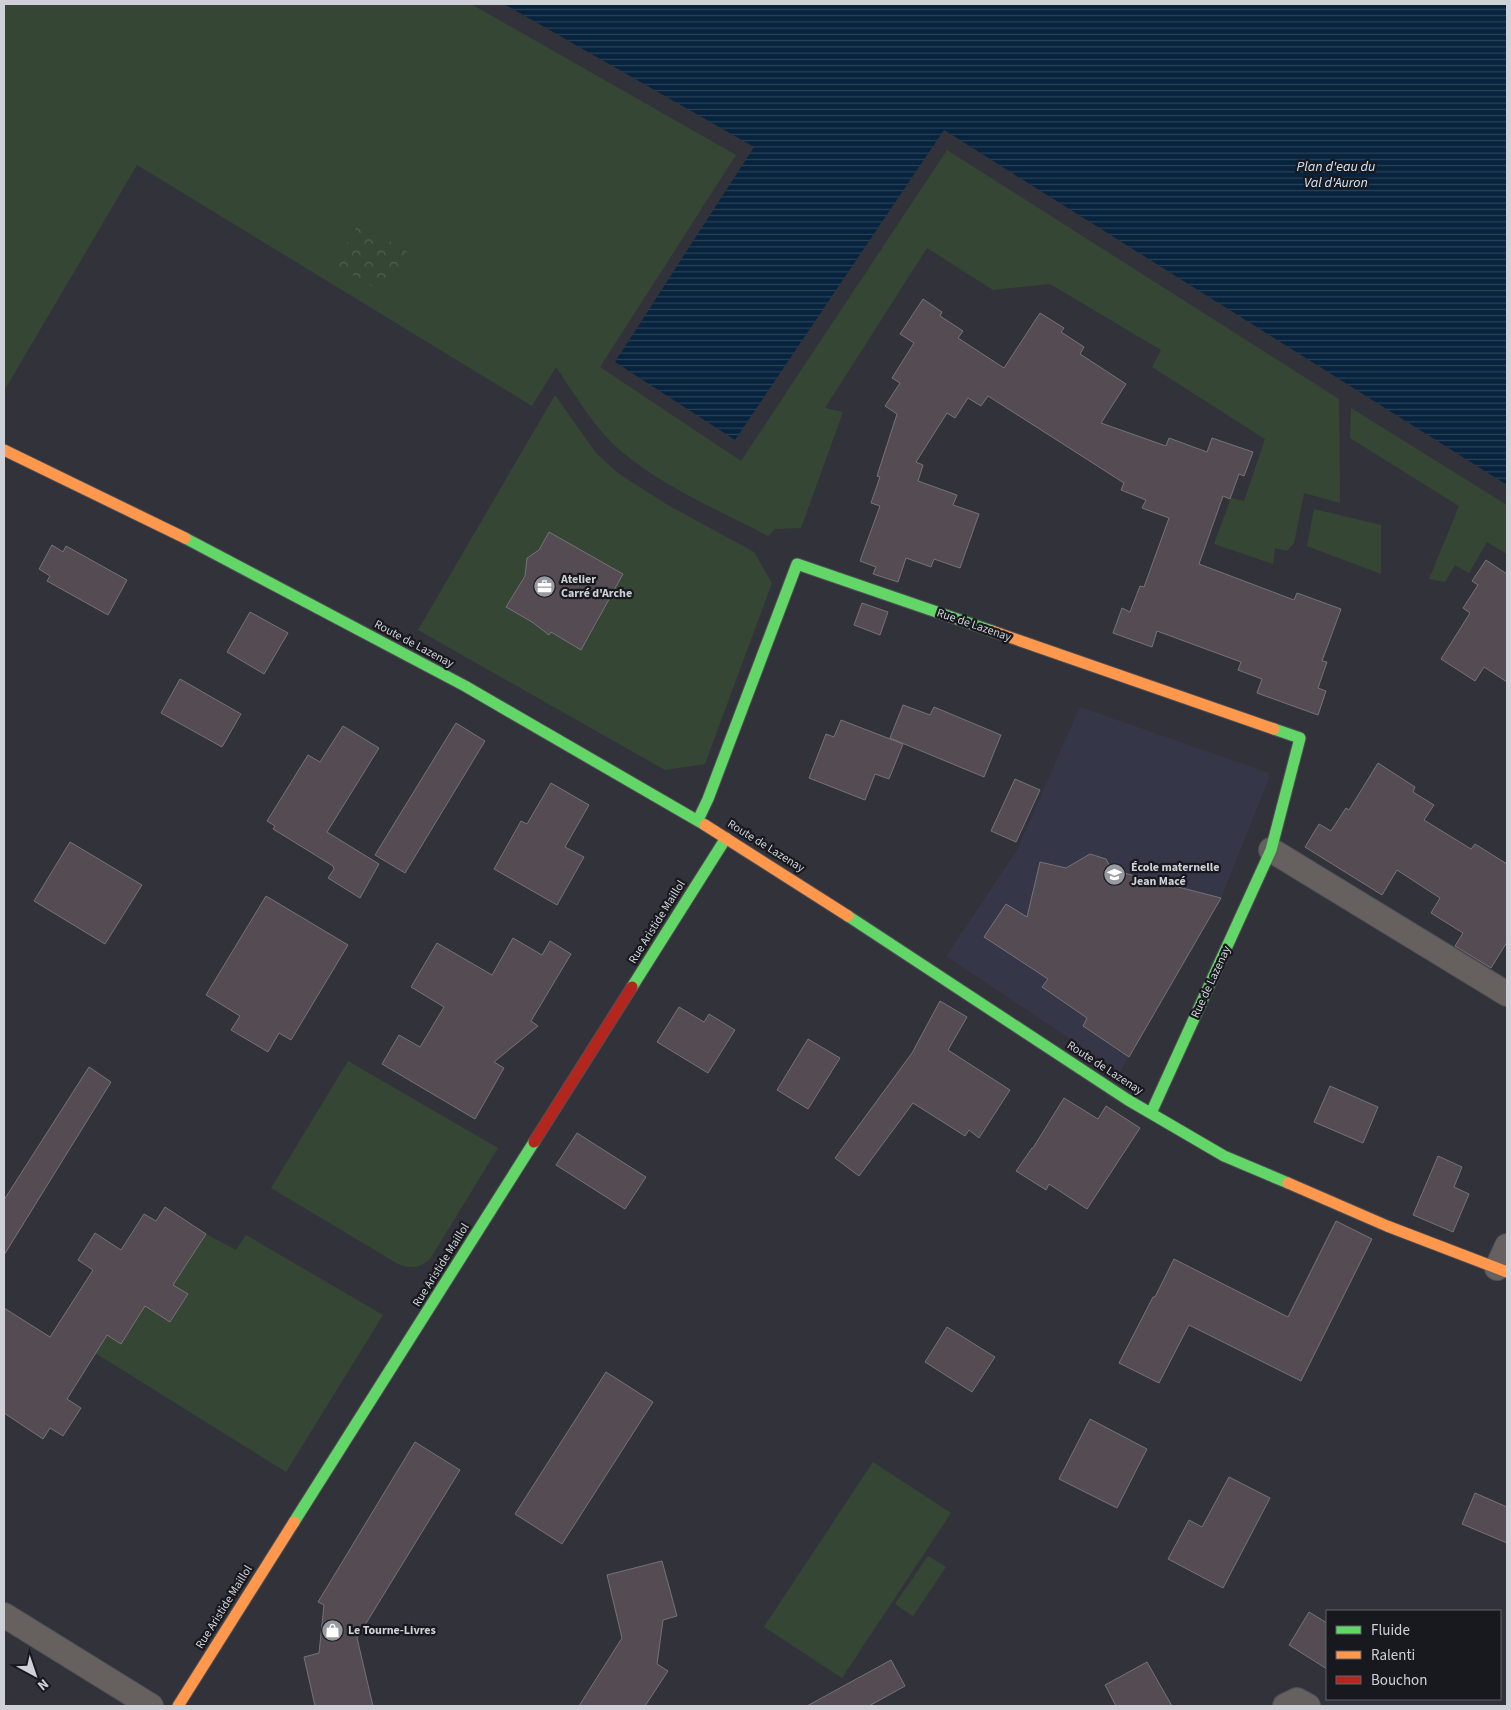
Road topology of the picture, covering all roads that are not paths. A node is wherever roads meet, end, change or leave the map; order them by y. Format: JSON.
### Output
{"nodes":[{"id":1,"x":4,"y":450,"type":"edge"},
{"id":2,"x":698,"y":820,"type":"junction"},
{"id":3,"x":726,"y":838,"type":"junction"},
{"id":4,"x":1271,"y":850,"type":"junction"},
{"id":5,"x":1507,"y":994,"type":"edge"},
{"id":6,"x":1151,"y":1113,"type":"junction"},
{"id":7,"x":1507,"y":1246,"type":"edge"},
{"id":8,"x":1502,"y":1270,"type":"edge"},
{"id":9,"x":4,"y":1615,"type":"edge"},
{"id":10,"x":151,"y":1706,"type":"edge"},
{"id":11,"x":178,"y":1706,"type":"edge"},
{"id":12,"x":1285,"y":1706,"type":"edge"},
{"id":13,"x":1308,"y":1706,"type":"edge"}],
"edges":[{"from":1,"to":2,"type":"street","name":"Route de Lazenay"},
{"from":2,"to":3,"type":"street","name":"Route de Lazenay"},
{"from":2,"to":4,"type":"street","name":"Rue de Lazenay"},
{"from":3,"to":6,"type":"street","name":"Route de Lazenay"},
{"from":3,"to":11,"type":"street","name":"Rue Aristide Maillol"},
{"from":4,"to":5,"type":"street"},
{"from":4,"to":6,"type":"street","name":"Rue de Lazenay"},
{"from":6,"to":8,"type":"street","name":"Route de Lazenay"},
{"from":7,"to":8,"type":"street"},
{"from":9,"to":10,"type":"street"},
{"from":12,"to":13,"type":"street"}]}
